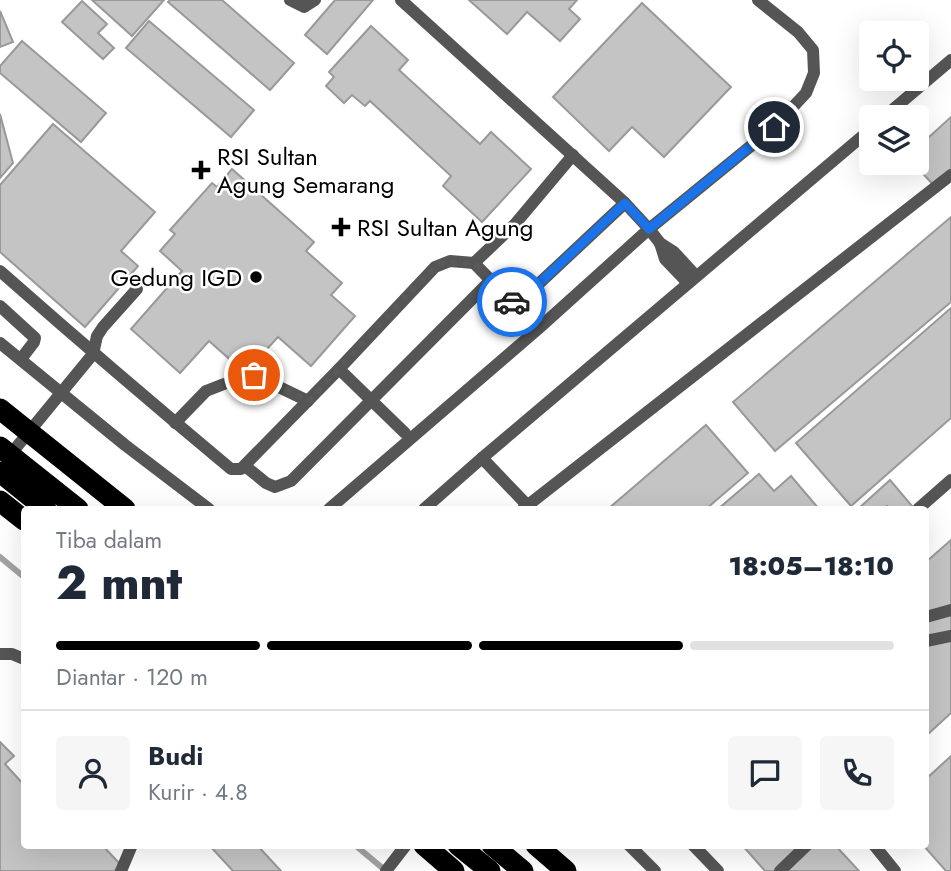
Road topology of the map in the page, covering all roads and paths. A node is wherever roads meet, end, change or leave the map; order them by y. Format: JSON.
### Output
{"nodes":[{"id":1,"x":290,"y":0,"type":"edge"},
{"id":2,"x":315,"y":0,"type":"edge"},
{"id":3,"x":401,"y":0,"type":"edge"},
{"id":4,"x":758,"y":0,"type":"edge"},
{"id":5,"x":951,"y":60,"type":"edge"},
{"id":6,"x":898,"y":105,"type":"edge"},
{"id":7,"x":859,"y":139,"type":"edge"},
{"id":8,"x":573,"y":155,"type":"junction"},
{"id":9,"x":951,"y":175,"type":"edge"},
{"id":10,"x":625,"y":203,"type":"junction"},
{"id":11,"x":649,"y":229,"type":"junction"},
{"id":12,"x":474,"y":263,"type":"junction"},
{"id":13,"x":0,"y":271,"type":"edge"},
{"id":14,"x":491,"y":280,"type":"junction"},
{"id":15,"x":692,"y":280,"type":"junction"},
{"id":16,"x":137,"y":289,"type":"dead end"},
{"id":17,"x":0,"y":306,"type":"edge"},
{"id":18,"x":515,"y":306,"type":"junction"},
{"id":19,"x":532,"y":323,"type":"dead end"},
{"id":20,"x":0,"y":343,"type":"edge"},
{"id":21,"x":93,"y":354,"type":"junction"},
{"id":22,"x":20,"y":359,"type":"junction"},
{"id":23,"x":339,"y":369,"type":"junction"},
{"id":24,"x":236,"y":377,"type":"dead end"},
{"id":25,"x":224,"y":384,"type":"dead end"},
{"id":26,"x":61,"y":393,"type":"junction"},
{"id":27,"x":372,"y":400,"type":"junction"},
{"id":28,"x":309,"y":401,"type":"junction"},
{"id":29,"x":0,"y":409,"type":"edge"},
{"id":30,"x":175,"y":423,"type":"junction"},
{"id":31,"x":28,"y":432,"type":"junction"},
{"id":32,"x":405,"y":433,"type":"dead end"},
{"id":33,"x":3,"y":458,"type":"edge"},
{"id":34,"x":482,"y":458,"type":"junction"},
{"id":35,"x":245,"y":466,"type":"junction"},
{"id":36,"x":951,"y":480,"type":"edge"},
{"id":37,"x":0,"y":501,"type":"edge"},
{"id":38,"x":43,"y":506,"type":"edge"},
{"id":39,"x":74,"y":506,"type":"edge"},
{"id":40,"x":121,"y":506,"type":"edge"},
{"id":41,"x":205,"y":506,"type":"edge"},
{"id":42,"x":333,"y":506,"type":"edge"},
{"id":43,"x":427,"y":506,"type":"edge"},
{"id":44,"x":524,"y":506,"type":"edge"},
{"id":45,"x":526,"y":506,"type":"edge"},
{"id":46,"x":921,"y":506,"type":"edge"},
{"id":47,"x":21,"y":518,"type":"edge"},
{"id":48,"x":951,"y":610,"type":"edge"},
{"id":49,"x":929,"y":616,"type":"edge"},
{"id":50,"x":951,"y":636,"type":"edge"},
{"id":51,"x":929,"y":640,"type":"edge"},
{"id":52,"x":0,"y":654,"type":"edge"},
{"id":53,"x":21,"y":658,"type":"edge"},
{"id":54,"x":130,"y":849,"type":"edge"},
{"id":55,"x":429,"y":849,"type":"edge"},
{"id":56,"x":463,"y":849,"type":"edge"},
{"id":57,"x":497,"y":849,"type":"edge"},
{"id":58,"x":541,"y":849,"type":"edge"},
{"id":59,"x":633,"y":849,"type":"edge"},
{"id":60,"x":697,"y":849,"type":"edge"},
{"id":61,"x":803,"y":849,"type":"edge"},
{"id":62,"x":877,"y":849,"type":"edge"},
{"id":63,"x":403,"y":850,"type":"edge"},
{"id":64,"x":121,"y":871,"type":"edge"},
{"id":65,"x":386,"y":871,"type":"edge"},
{"id":66,"x":454,"y":871,"type":"edge"},
{"id":67,"x":490,"y":871,"type":"edge"},
{"id":68,"x":523,"y":871,"type":"edge"},
{"id":69,"x":566,"y":871,"type":"edge"},
{"id":70,"x":655,"y":871,"type":"edge"},
{"id":71,"x":718,"y":871,"type":"edge"},
{"id":72,"x":780,"y":871,"type":"edge"},
{"id":73,"x":895,"y":871,"type":"edge"}],
"edges":[{"from":1,"to":2,"type":"lane"},
{"from":3,"to":8,"type":"lane"},
{"from":4,"to":11,"type":"lane"},
{"from":5,"to":6,"type":"lane"},
{"from":7,"to":15,"type":"lane"},
{"from":8,"to":10,"type":"lane"},
{"from":8,"to":12,"type":"lane"},
{"from":9,"to":45,"type":"lane"},
{"from":10,"to":11,"type":"lane"},
{"from":10,"to":18,"type":"lane"},
{"from":11,"to":15,"type":"lane"},
{"from":11,"to":42,"type":"lane"},
{"from":12,"to":14,"type":"lane"},
{"from":12,"to":23,"type":"lane"},
{"from":13,"to":21,"type":"lane"},
{"from":14,"to":18,"type":"lane"},
{"from":14,"to":27,"type":"lane"},
{"from":15,"to":34,"type":"lane"},
{"from":16,"to":21,"type":"lane"},
{"from":17,"to":22,"type":"lane"},
{"from":18,"to":19,"type":"lane"},
{"from":20,"to":22,"type":"lane"},
{"from":21,"to":26,"type":"lane"},
{"from":21,"to":30,"type":"lane"},
{"from":22,"to":26,"type":"lane"},
{"from":23,"to":27,"type":"lane"},
{"from":23,"to":28,"type":"lane"},
{"from":24,"to":28,"type":"lane"},
{"from":25,"to":30,"type":"lane"},
{"from":26,"to":31,"type":"lane"},
{"from":26,"to":41,"type":"lane"},
{"from":27,"to":32,"type":"lane"},
{"from":27,"to":35,"type":"lane"},
{"from":28,"to":35,"type":"lane"},
{"from":29,"to":31,"type":"highway"},
{"from":30,"to":35,"type":"lane"},
{"from":31,"to":33,"type":"lane"},
{"from":31,"to":40,"type":"highway"},
{"from":33,"to":38,"type":"highway"},
{"from":33,"to":39,"type":"highway"},
{"from":34,"to":43,"type":"lane"},
{"from":34,"to":44,"type":"lane"},
{"from":36,"to":46,"type":"lane"},
{"from":37,"to":47,"type":"highway"},
{"from":48,"to":49,"type":"lane"},
{"from":50,"to":51,"type":"lane"},
{"from":52,"to":53,"type":"lane"},
{"from":54,"to":64,"type":"lane"},
{"from":55,"to":66,"type":"highway"},
{"from":56,"to":67,"type":"highway"},
{"from":57,"to":68,"type":"highway"},
{"from":58,"to":69,"type":"highway"},
{"from":59,"to":70,"type":"lane"},
{"from":60,"to":71,"type":"lane"},
{"from":61,"to":72,"type":"lane"},
{"from":62,"to":73,"type":"lane"},
{"from":63,"to":65,"type":"lane"}]}
